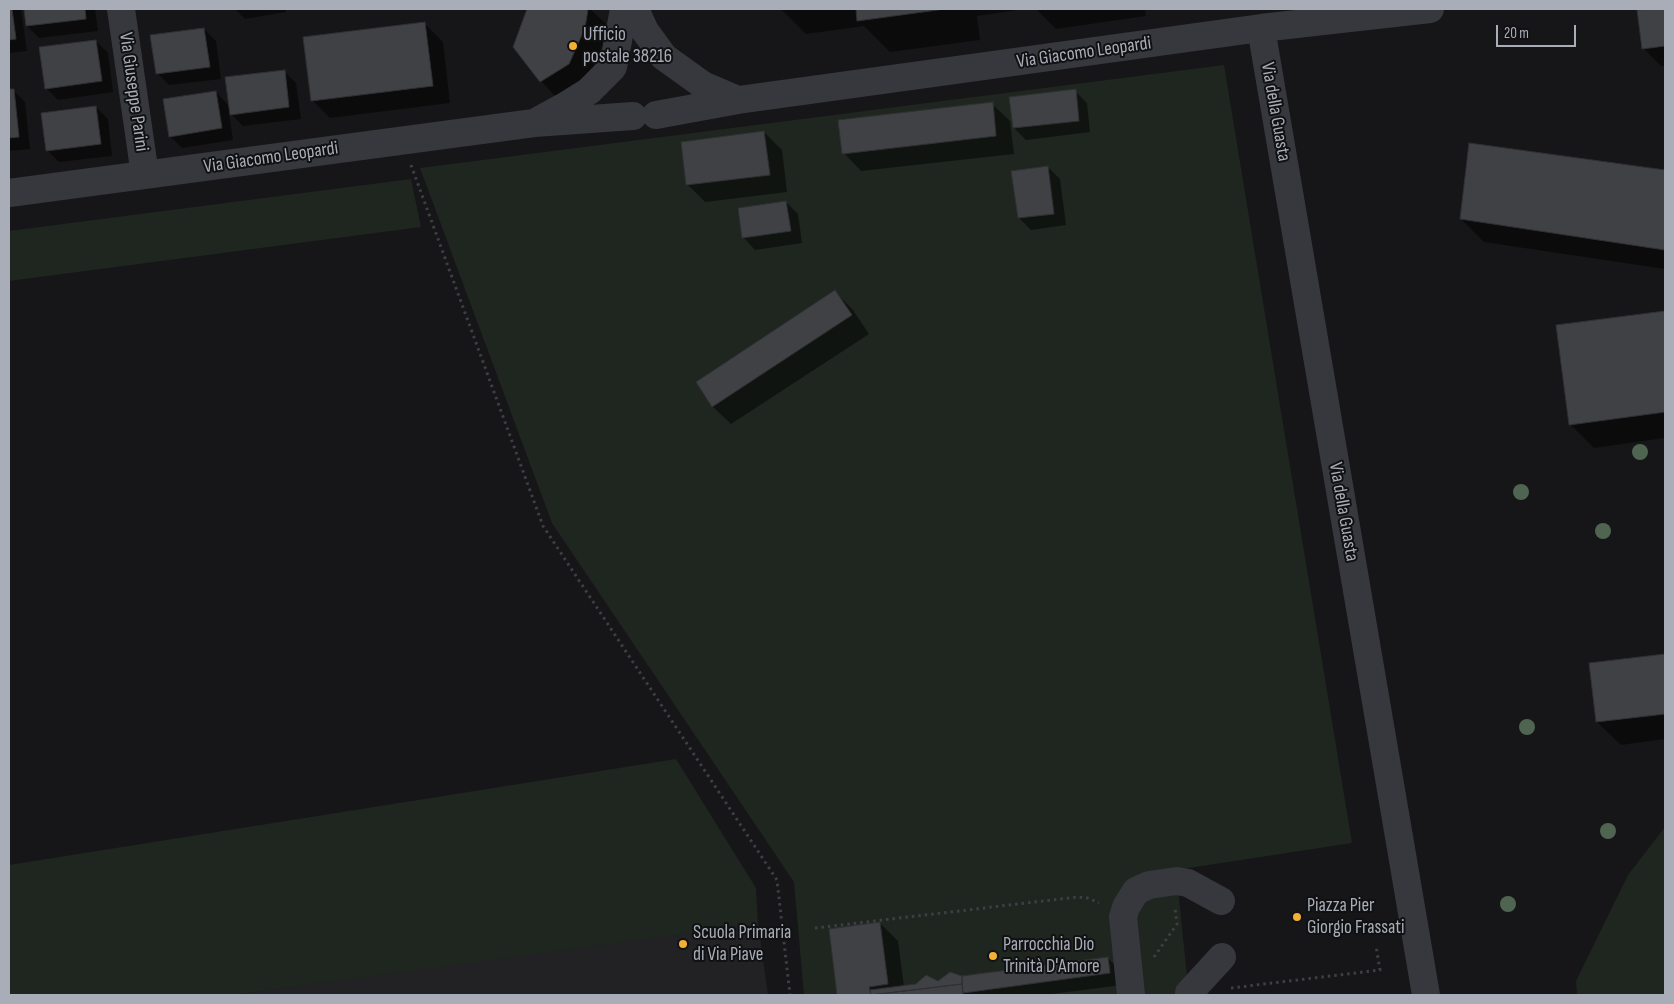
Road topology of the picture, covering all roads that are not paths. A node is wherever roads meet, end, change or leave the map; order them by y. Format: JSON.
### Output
{"nodes":[{"id":1,"x":121,"y":9,"type":"edge"},
{"id":2,"x":624,"y":9,"type":"edge"},
{"id":3,"x":635,"y":9,"type":"edge"},
{"id":4,"x":1430,"y":9,"type":"edge"},
{"id":5,"x":1261,"y":28,"type":"junction"},
{"id":6,"x":664,"y":57,"type":"junction"},
{"id":7,"x":614,"y":67,"type":"junction"},
{"id":8,"x":738,"y":100,"type":"junction"},
{"id":9,"x":644,"y":115,"type":"junction"},
{"id":10,"x":534,"y":123,"type":"junction"},
{"id":11,"x":145,"y":175,"type":"junction"},
{"id":12,"x":9,"y":193,"type":"edge"},
{"id":13,"x":1221,"y":901,"type":"dead end"},
{"id":14,"x":1222,"y":957,"type":"dead end"},
{"id":15,"x":1189,"y":993,"type":"road end"},
{"id":16,"x":1131,"y":995,"type":"edge"},
{"id":17,"x":1426,"y":995,"type":"edge"}],
"edges":[{"from":1,"to":11,"type":"street","name":"Via Giuseppe Parini"},
{"from":2,"to":7,"type":"street"},
{"from":3,"to":6,"type":"street"},
{"from":4,"to":5,"type":"street","name":"Via Giacomo Leopardi"},
{"from":5,"to":8,"type":"street","name":"Via Giacomo Leopardi"},
{"from":5,"to":17,"type":"street","name":"Via della Guasta"},
{"from":6,"to":7,"type":"street","name":"Via Giacomo Leopardi"},
{"from":6,"to":8,"type":"street","name":"Via Giacomo Leopardi"},
{"from":6,"to":9,"type":"street"},
{"from":7,"to":9,"type":"street"},
{"from":7,"to":10,"type":"street","name":"Via Giacomo Leopardi"},
{"from":8,"to":9,"type":"street","name":"Via Giacomo Leopardi"},
{"from":9,"to":10,"type":"street","name":"Via Giacomo Leopardi"},
{"from":10,"to":11,"type":"street","name":"Via Giacomo Leopardi"},
{"from":11,"to":12,"type":"street","name":"Via Giacomo Leopardi"},
{"from":13,"to":16,"type":"street"},
{"from":14,"to":15,"type":"street"}]}
